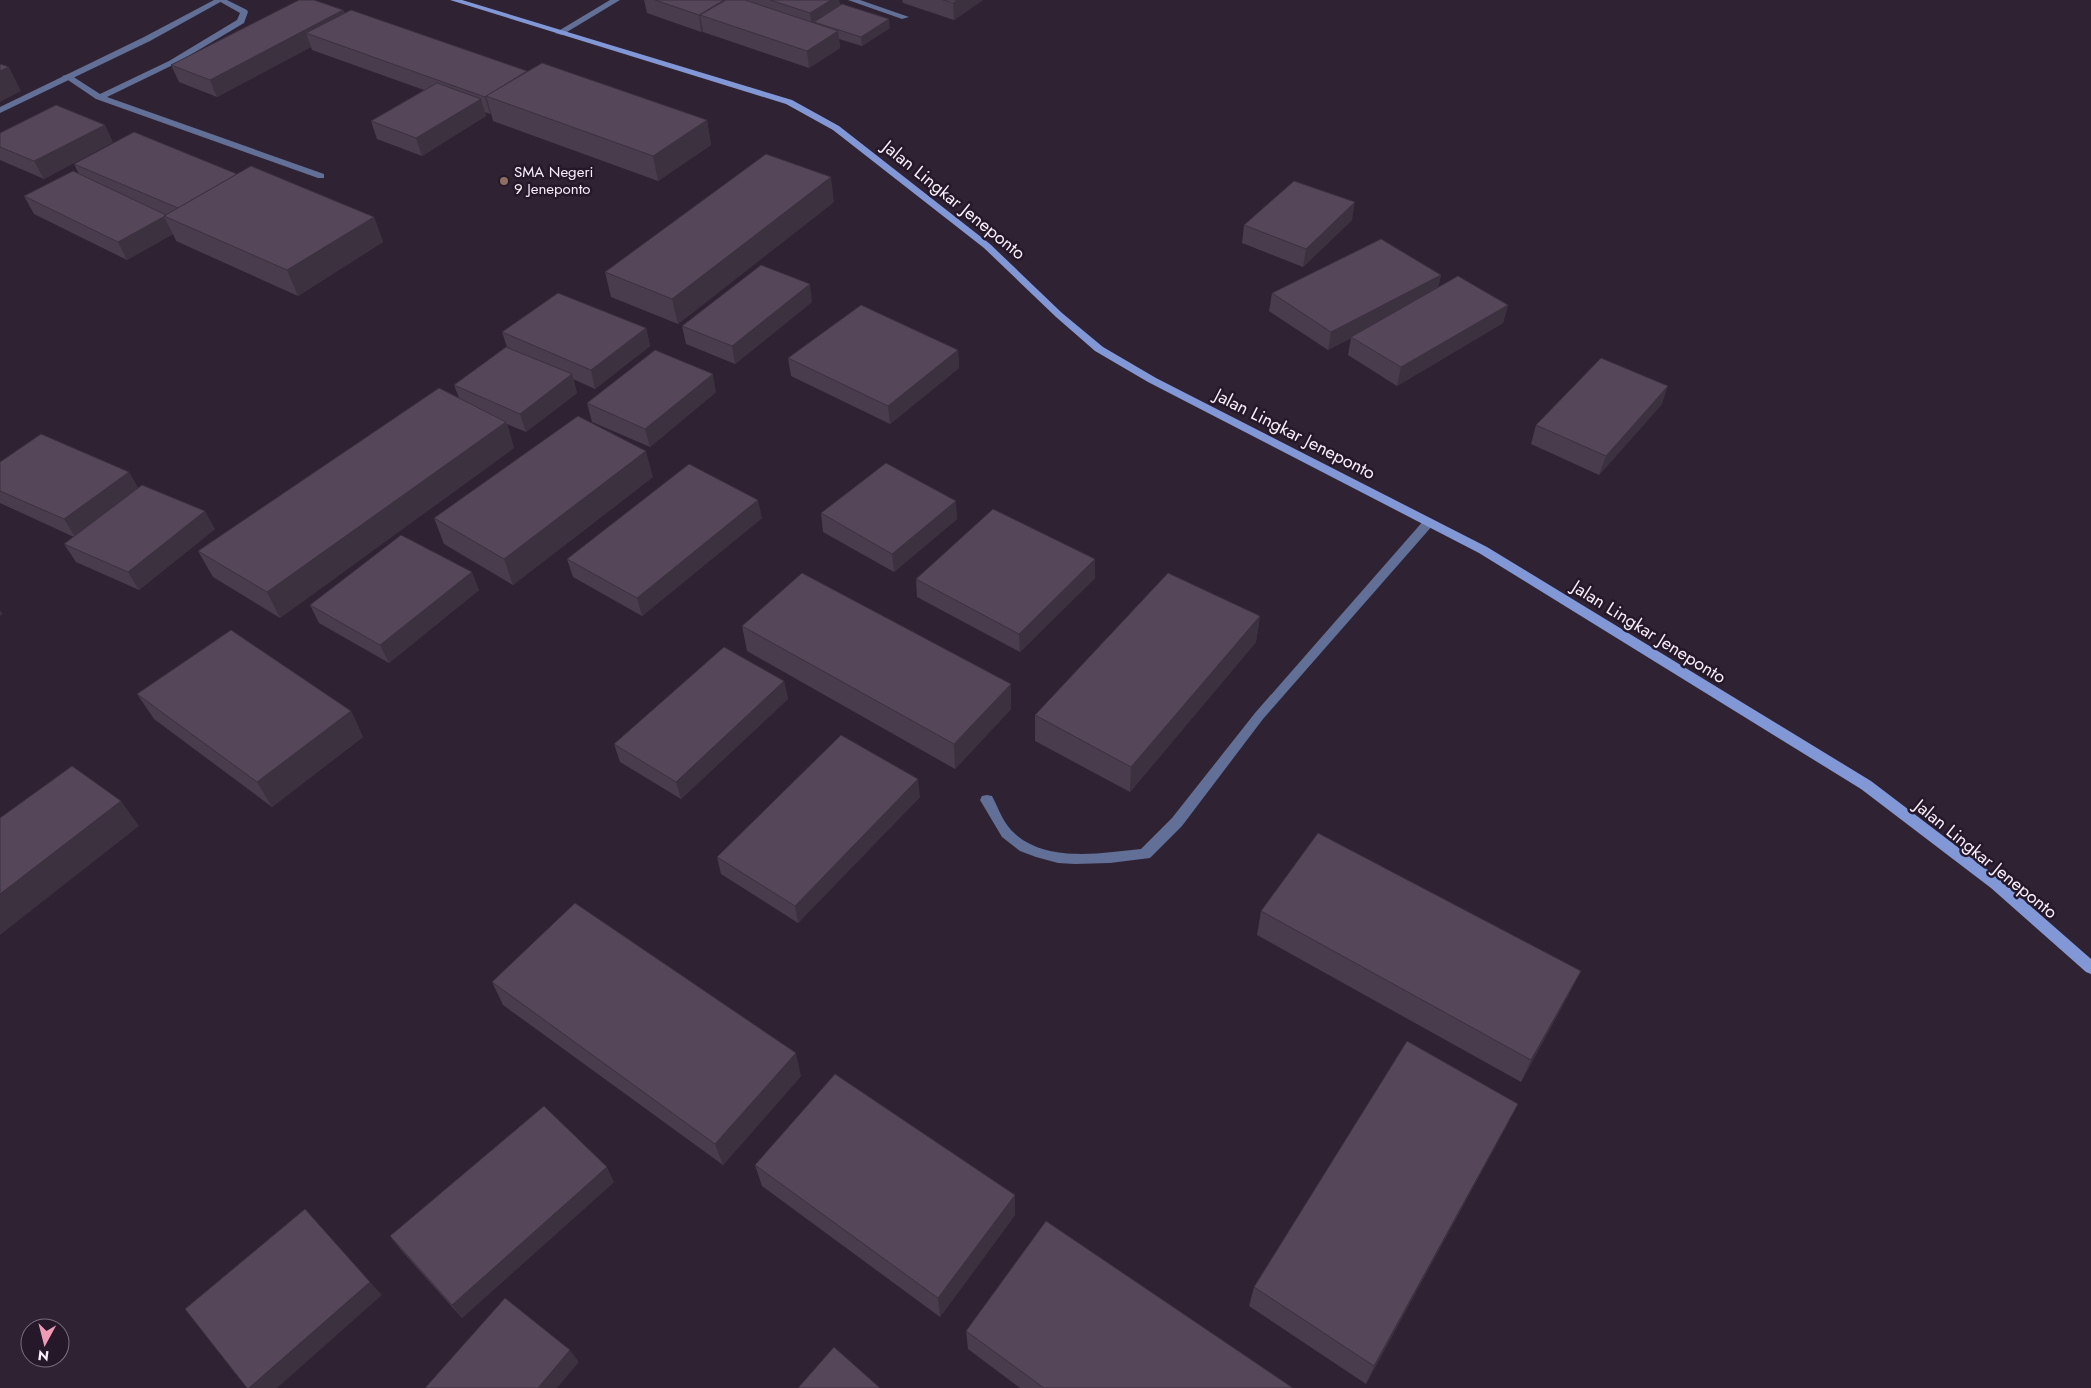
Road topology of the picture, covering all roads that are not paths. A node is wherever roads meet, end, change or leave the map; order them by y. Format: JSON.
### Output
{"nodes":[{"id":1,"x":220,"y":0,"type":"edge"},
{"id":2,"x":454,"y":0,"type":"edge"},
{"id":3,"x":616,"y":0,"type":"edge"},
{"id":4,"x":852,"y":0,"type":"edge"},
{"id":5,"x":905,"y":17,"type":"dead end"},
{"id":6,"x":559,"y":33,"type":"junction"},
{"id":7,"x":66,"y":76,"type":"junction"},
{"id":8,"x":99,"y":97,"type":"junction"},
{"id":9,"x":0,"y":110,"type":"edge"},
{"id":10,"x":322,"y":176,"type":"dead end"},
{"id":11,"x":1429,"y":522,"type":"junction"},
{"id":12,"x":987,"y":800,"type":"dead end"},
{"id":13,"x":2091,"y":968,"type":"edge"}],
"edges":[{"from":1,"to":7,"type":"street"},
{"from":1,"to":8,"type":"street"},
{"from":2,"to":6,"type":"main road","name":"Jalan Lingkar Jeneponto"},
{"from":3,"to":6,"type":"street"},
{"from":4,"to":5,"type":"street"},
{"from":6,"to":11,"type":"main road","name":"Jalan Lingkar Jeneponto"},
{"from":7,"to":8,"type":"street"},
{"from":7,"to":9,"type":"street"},
{"from":8,"to":10,"type":"street"},
{"from":11,"to":12,"type":"street"},
{"from":11,"to":13,"type":"main road","name":"Jalan Lingkar Jeneponto"}]}
